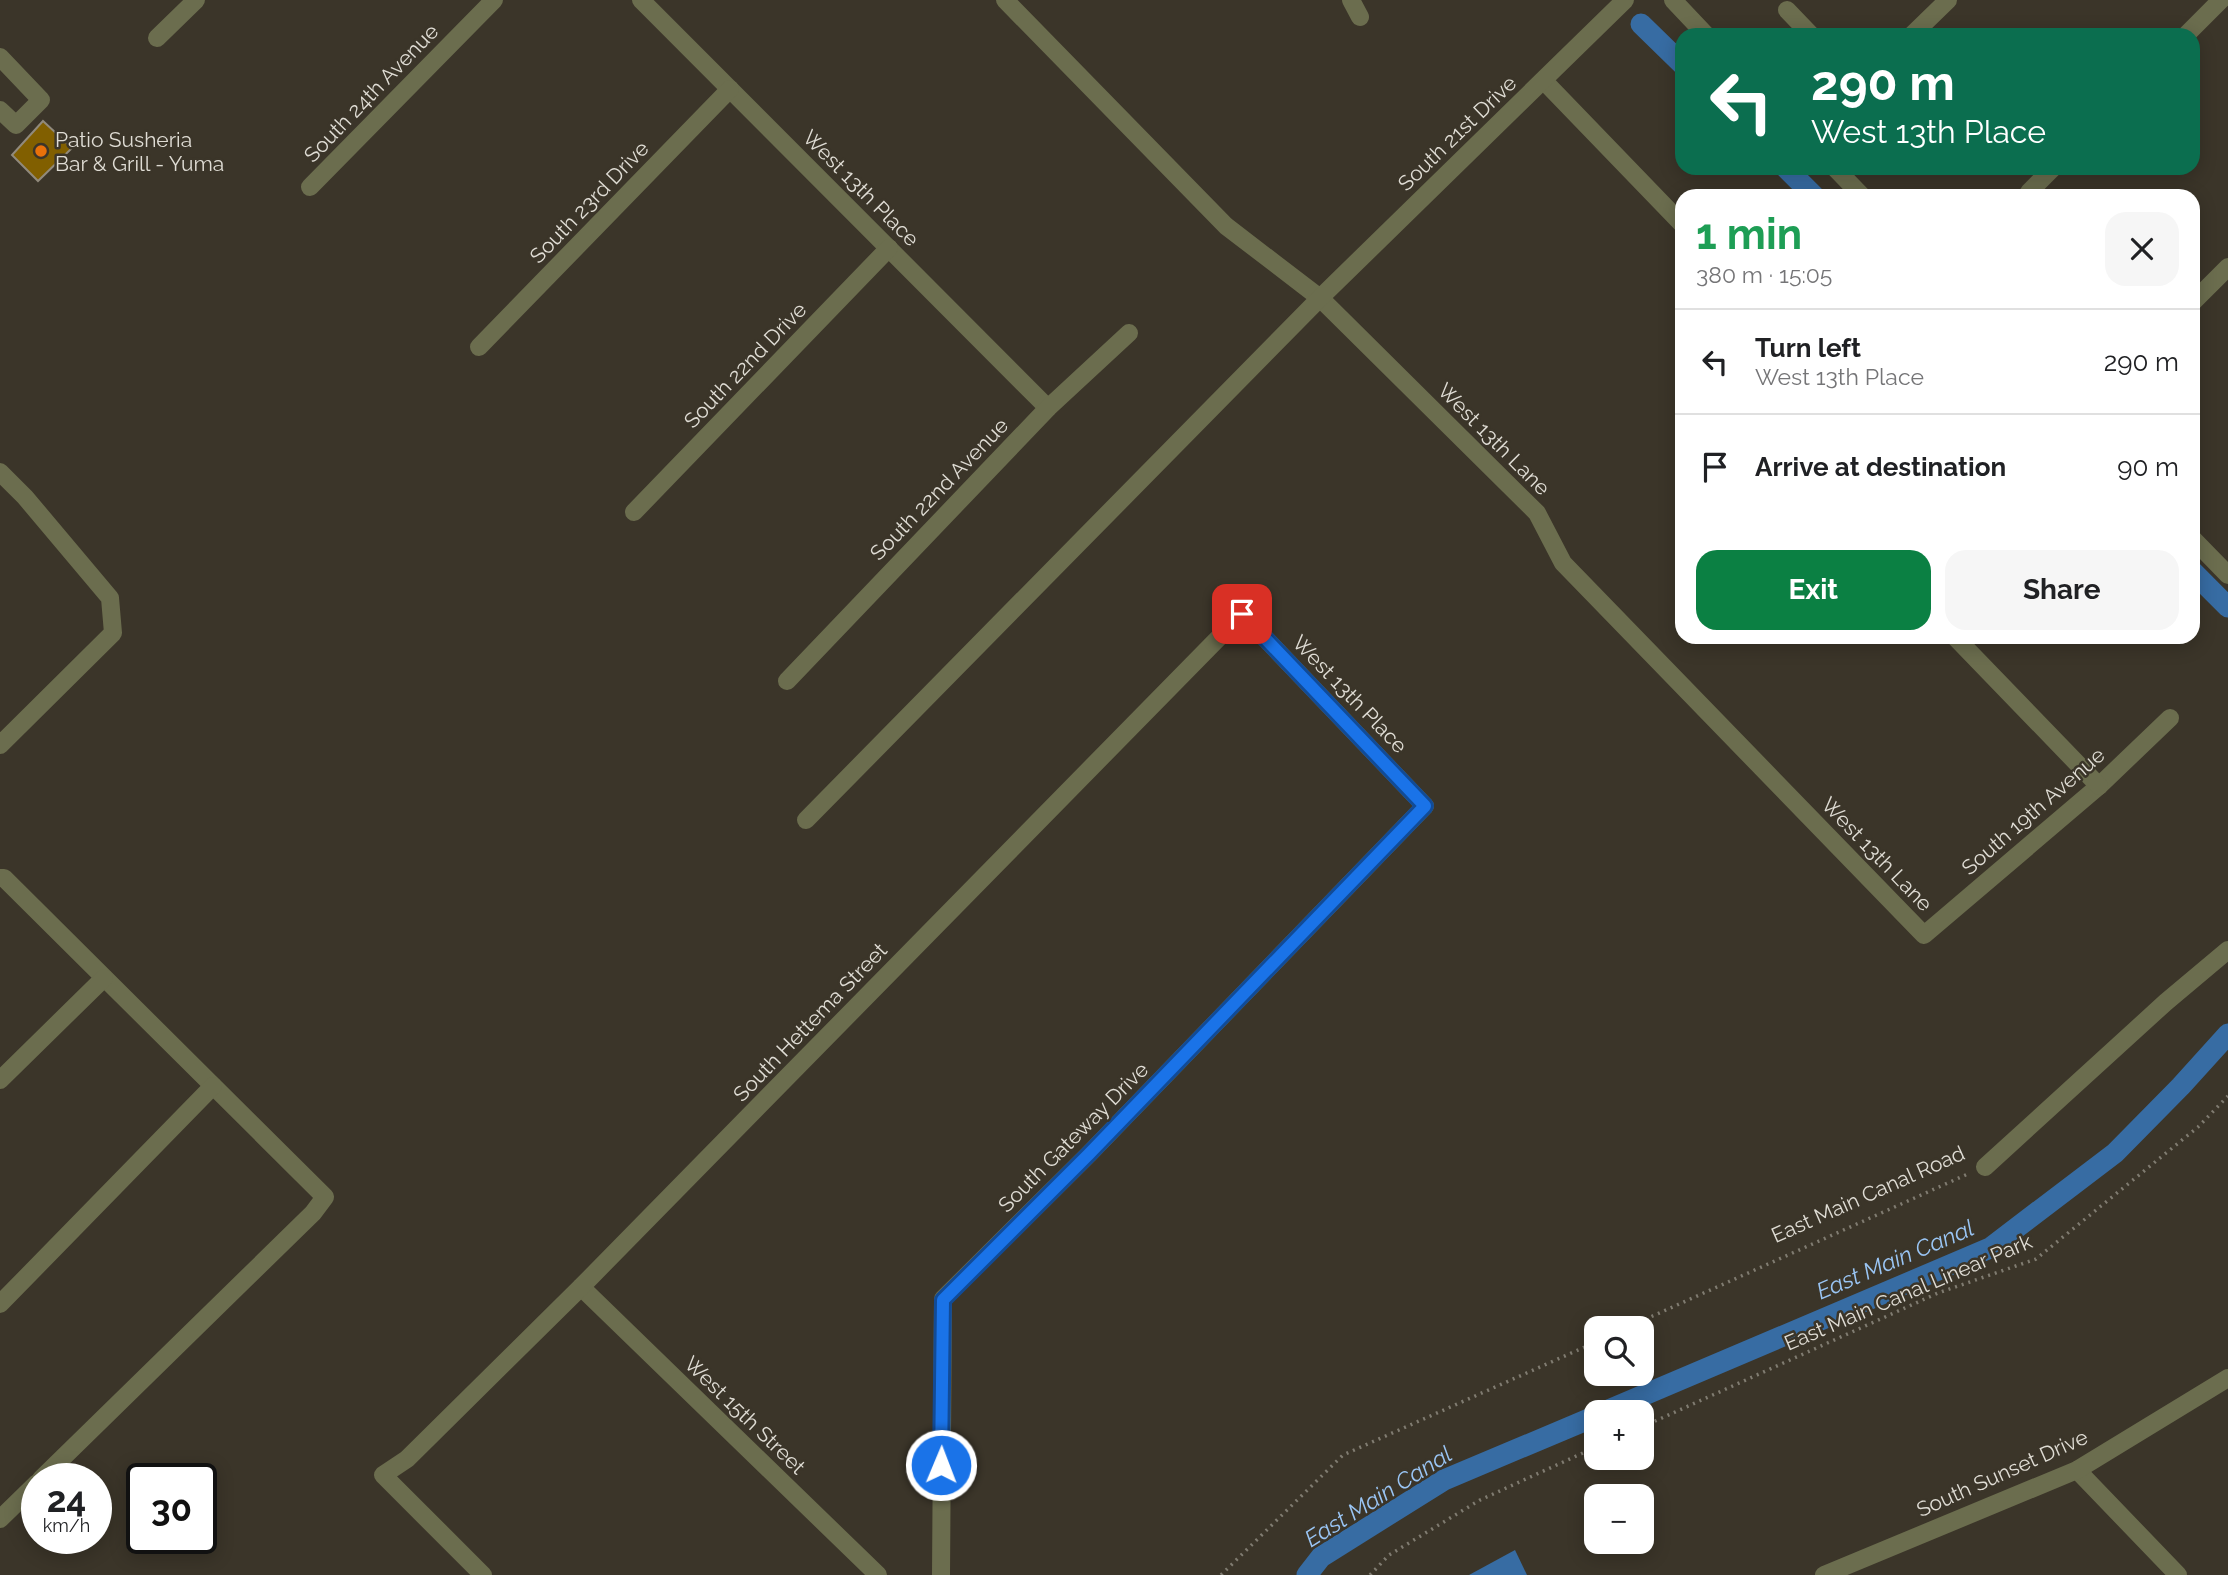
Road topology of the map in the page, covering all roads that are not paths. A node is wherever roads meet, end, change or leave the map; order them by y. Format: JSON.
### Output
{"nodes":[{"id":1,"x":196,"y":0,"type":"edge"},
{"id":2,"x":494,"y":0,"type":"edge"},
{"id":3,"x":641,"y":0,"type":"edge"},
{"id":4,"x":1005,"y":0,"type":"edge"},
{"id":5,"x":1351,"y":0,"type":"edge"},
{"id":6,"x":1625,"y":0,"type":"edge"},
{"id":7,"x":1672,"y":0,"type":"edge"},
{"id":8,"x":1948,"y":0,"type":"edge"},
{"id":9,"x":2221,"y":0,"type":"edge"},
{"id":10,"x":1787,"y":10,"type":"dead end"},
{"id":11,"x":1360,"y":17,"type":"dead end"},
{"id":12,"x":1699,"y":28,"type":"edge"},
{"id":13,"x":1804,"y":28,"type":"edge"},
{"id":14,"x":1919,"y":28,"type":"edge"},
{"id":15,"x":2193,"y":28,"type":"edge"},
{"id":16,"x":157,"y":38,"type":"dead end"},
{"id":17,"x":0,"y":57,"type":"edge"},
{"id":18,"x":1544,"y":81,"type":"junction"},
{"id":19,"x":730,"y":89,"type":"junction"},
{"id":20,"x":0,"y":110,"type":"edge"},
{"id":21,"x":1842,"y":175,"type":"edge"},
{"id":22,"x":2046,"y":175,"type":"edge"},
{"id":23,"x":310,"y":187,"type":"dead end"},
{"id":24,"x":1855,"y":189,"type":"edge"},
{"id":25,"x":2032,"y":189,"type":"edge"},
{"id":26,"x":1675,"y":217,"type":"edge"},
{"id":27,"x":889,"y":248,"type":"junction"},
{"id":28,"x":2228,"y":267,"type":"edge"},
{"id":29,"x":2200,"y":295,"type":"edge"},
{"id":30,"x":1320,"y":298,"type":"junction"},
{"id":31,"x":1129,"y":333,"type":"dead end"},
{"id":32,"x":479,"y":347,"type":"dead end"},
{"id":33,"x":1048,"y":408,"type":"junction"},
{"id":34,"x":0,"y":472,"type":"edge"},
{"id":35,"x":634,"y":512,"type":"dead end"},
{"id":36,"x":2200,"y":545,"type":"edge"},
{"id":37,"x":2228,"y":575,"type":"edge"},
{"id":38,"x":1242,"y":614,"type":"joint"},
{"id":39,"x":1962,"y":644,"type":"edge"},
{"id":40,"x":787,"y":681,"type":"dead end"},
{"id":41,"x":2170,"y":718,"type":"dead end"},
{"id":42,"x":0,"y":745,"type":"edge"},
{"id":43,"x":2099,"y":786,"type":"junction"},
{"id":44,"x":1425,"y":806,"type":"joint"},
{"id":45,"x":806,"y":820,"type":"dead end"},
{"id":46,"x":0,"y":878,"type":"edge"},
{"id":47,"x":1924,"y":935,"type":"joint"},
{"id":48,"x":2228,"y":950,"type":"edge"},
{"id":49,"x":104,"y":978,"type":"junction"},
{"id":50,"x":0,"y":1080,"type":"edge"},
{"id":51,"x":214,"y":1086,"type":"junction"},
{"id":52,"x":1985,"y":1167,"type":"road end"},
{"id":53,"x":581,"y":1287,"type":"junction"},
{"id":54,"x":0,"y":1304,"type":"edge"},
{"id":55,"x":2228,"y":1378,"type":"edge"},
{"id":56,"x":57,"y":1463,"type":"edge"},
{"id":57,"x":2077,"y":1470,"type":"junction"},
{"id":58,"x":21,"y":1499,"type":"edge"},
{"id":59,"x":0,"y":1519,"type":"edge"},
{"id":60,"x":1854,"y":1570,"type":"edge"},
{"id":61,"x":483,"y":1575,"type":"edge"},
{"id":62,"x":878,"y":1575,"type":"edge"},
{"id":63,"x":941,"y":1575,"type":"edge"},
{"id":64,"x":1824,"y":1575,"type":"edge"},
{"id":65,"x":2178,"y":1575,"type":"edge"}],
"edges":[{"from":1,"to":16,"type":"street"},
{"from":2,"to":23,"type":"street","name":"South 24th Avenue"},
{"from":3,"to":19,"type":"street","name":"West 13th Place"},
{"from":4,"to":30,"type":"street","name":"West 13th Lane"},
{"from":5,"to":11,"type":"street"},
{"from":6,"to":18,"type":"street","name":"South 21st Drive"},
{"from":7,"to":12,"type":"street"},
{"from":8,"to":14,"type":"street"},
{"from":9,"to":15,"type":"street"},
{"from":10,"to":13,"type":"street"},
{"from":17,"to":20,"type":"street"},
{"from":18,"to":26,"type":"street"},
{"from":18,"to":30,"type":"street","name":"South 21st Drive"},
{"from":19,"to":27,"type":"street","name":"West 13th Place"},
{"from":19,"to":32,"type":"street","name":"South 23rd Drive"},
{"from":21,"to":24,"type":"street"},
{"from":22,"to":25,"type":"street"},
{"from":27,"to":33,"type":"street","name":"West 13th Place"},
{"from":27,"to":35,"type":"street","name":"South 22nd Drive"},
{"from":28,"to":29,"type":"street"},
{"from":30,"to":45,"type":"street","name":"South 21st Drive"},
{"from":30,"to":47,"type":"street","name":"West 13th Lane"},
{"from":31,"to":33,"type":"street","name":"South 22nd Avenue"},
{"from":33,"to":40,"type":"street","name":"South 22nd Avenue"},
{"from":34,"to":42,"type":"street"},
{"from":36,"to":37,"type":"street"},
{"from":38,"to":44,"type":"street","name":"West 13th Place"},
{"from":38,"to":53,"type":"street","name":"South Hettema Street"},
{"from":39,"to":43,"type":"street"},
{"from":41,"to":43,"type":"street","name":"South 19th Avenue"},
{"from":43,"to":47,"type":"street","name":"South 19th Avenue"},
{"from":44,"to":63,"type":"street","name":"South Gateway Drive"},
{"from":46,"to":49,"type":"street"},
{"from":48,"to":52,"type":"street","name":"East Main Canal Road"},
{"from":49,"to":50,"type":"street"},
{"from":49,"to":51,"type":"street"},
{"from":51,"to":54,"type":"street"},
{"from":51,"to":56,"type":"street"},
{"from":53,"to":61,"type":"street","name":"South Hettema Street"},
{"from":53,"to":62,"type":"street","name":"West 15th Street"},
{"from":55,"to":57,"type":"street","name":"South Sunset Drive"},
{"from":57,"to":60,"type":"street","name":"South Sunset Drive"},
{"from":57,"to":65,"type":"street"},
{"from":58,"to":59,"type":"street"},
{"from":60,"to":64,"type":"street","name":"South Sunset Drive"}]}
